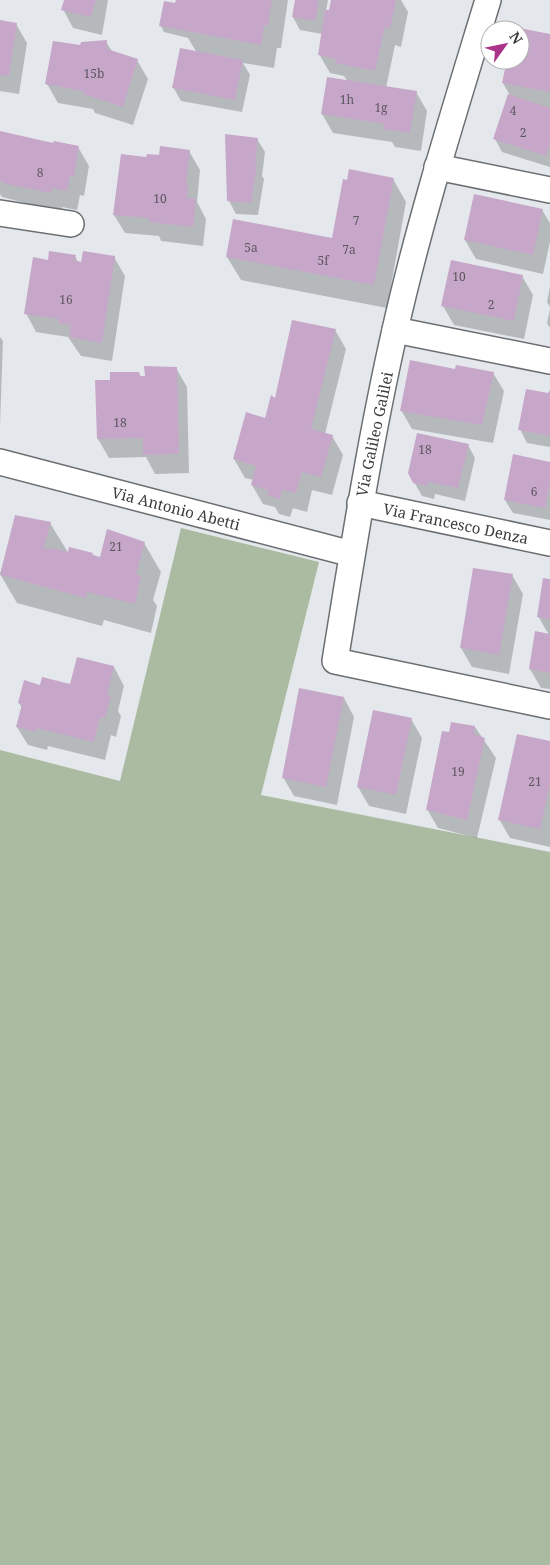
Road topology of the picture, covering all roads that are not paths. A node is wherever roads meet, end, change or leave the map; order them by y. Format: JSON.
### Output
{"nodes":[{"id":1,"x":488,"y":0,"type":"edge"},
{"id":2,"x":437,"y":167,"type":"junction"},
{"id":3,"x":550,"y":190,"type":"edge"},
{"id":4,"x":0,"y":213,"type":"edge"},
{"id":5,"x":71,"y":224,"type":"dead end"},
{"id":6,"x":395,"y":330,"type":"junction"},
{"id":7,"x":550,"y":361,"type":"edge"},
{"id":8,"x":0,"y":462,"type":"edge"},
{"id":9,"x":360,"y":503,"type":"junction"},
{"id":10,"x":550,"y":543,"type":"edge"},
{"id":11,"x":352,"y":554,"type":"junction"},
{"id":12,"x":550,"y":706,"type":"edge"}],
"edges":[{"from":1,"to":2,"type":"street","name":"Via Galileo Galilei"},
{"from":2,"to":3,"type":"street"},
{"from":2,"to":6,"type":"street","name":"Via Galileo Galilei"},
{"from":4,"to":5,"type":"street"},
{"from":6,"to":7,"type":"street"},
{"from":6,"to":9,"type":"street","name":"Via Galileo Galilei"},
{"from":8,"to":11,"type":"street","name":"Via Antonio Abetti"},
{"from":9,"to":10,"type":"street","name":"Via Francesco Denza"},
{"from":9,"to":11,"type":"street","name":"Via Galileo Galilei"},
{"from":11,"to":12,"type":"street","name":"Via Galileo Galilei"}]}
